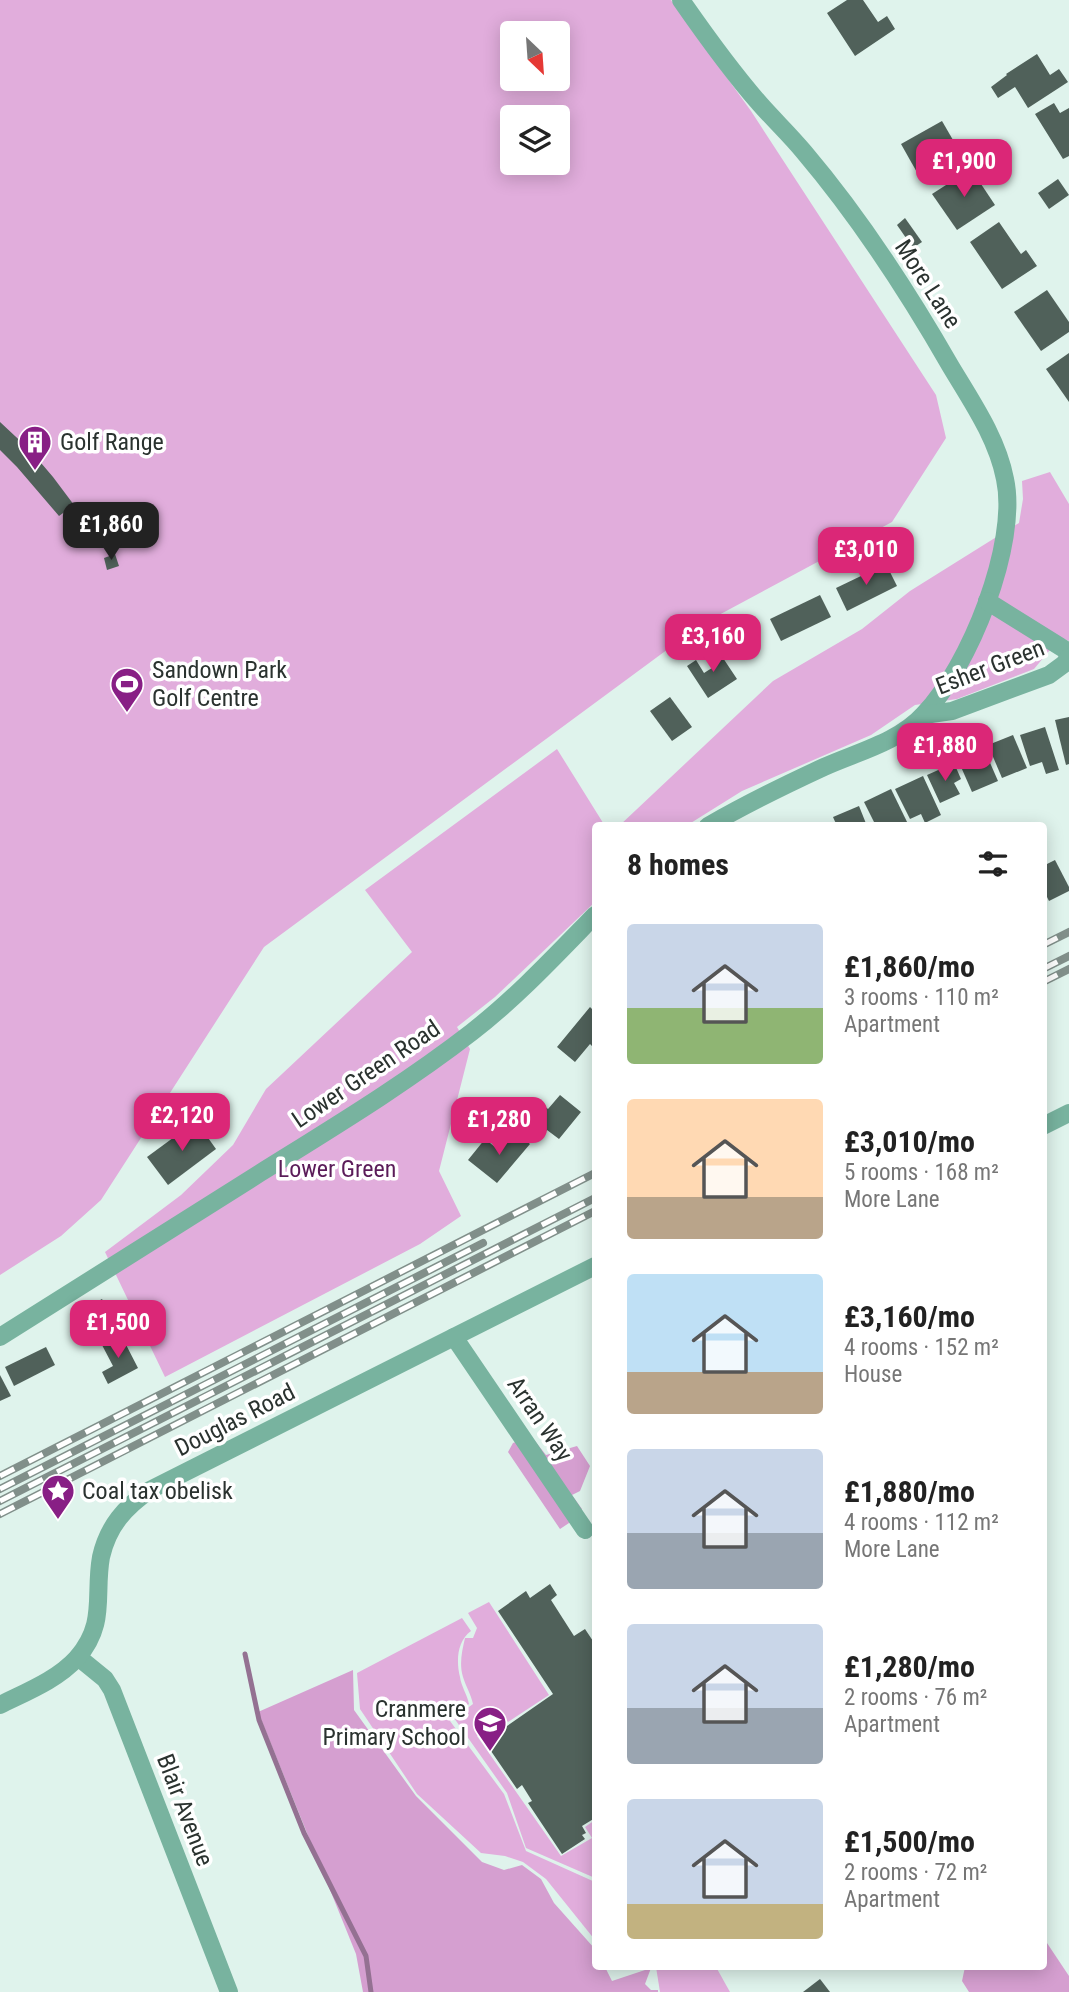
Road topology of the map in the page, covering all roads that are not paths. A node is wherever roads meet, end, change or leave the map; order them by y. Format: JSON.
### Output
{"nodes":[{"id":1,"x":681,"y":0,"type":"edge"},
{"id":2,"x":987,"y":601,"type":"junction"},
{"id":3,"x":1069,"y":654,"type":"edge"},
{"id":4,"x":924,"y":715,"type":"junction"},
{"id":5,"x":715,"y":822,"type":"edge"},
{"id":6,"x":592,"y":918,"type":"edge"},
{"id":7,"x":1069,"y":1113,"type":"edge"},
{"id":8,"x":1047,"y":1124,"type":"edge"},
{"id":9,"x":592,"y":1268,"type":"edge"},
{"id":10,"x":0,"y":1337,"type":"edge"},
{"id":11,"x":454,"y":1337,"type":"junction"},
{"id":12,"x":585,"y":1530,"type":"dead end"},
{"id":13,"x":78,"y":1657,"type":"junction"},
{"id":14,"x":0,"y":1705,"type":"edge"},
{"id":15,"x":229,"y":1992,"type":"edge"}],
"edges":[{"from":1,"to":2,"type":"street","name":"More Lane"},
{"from":2,"to":3,"type":"street"},
{"from":2,"to":4,"type":"street","name":"More Lane"},
{"from":3,"to":4,"type":"street","name":"Esher Green"},
{"from":4,"to":5,"type":"street","name":"More Lane"},
{"from":6,"to":10,"type":"street","name":"Lower Green Road"},
{"from":7,"to":8,"type":"street"},
{"from":9,"to":11,"type":"street","name":"Douglas Road"},
{"from":11,"to":12,"type":"street","name":"Arran Way"},
{"from":11,"to":13,"type":"street","name":"Douglas Road"},
{"from":13,"to":14,"type":"street","name":"Douglas Road"},
{"from":13,"to":15,"type":"street","name":"Blair Avenue"}]}
